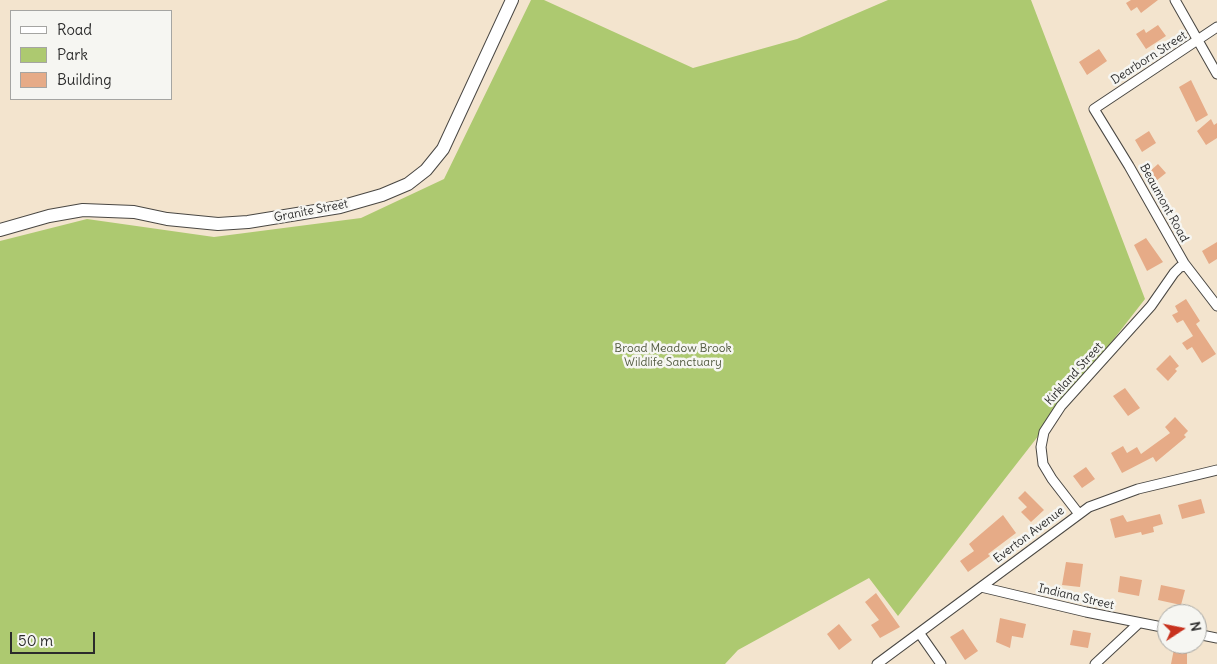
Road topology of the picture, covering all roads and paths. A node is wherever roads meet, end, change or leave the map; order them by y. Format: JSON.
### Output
{"nodes":[{"id":1,"x":512,"y":0,"type":"edge"},
{"id":2,"x":1175,"y":0,"type":"edge"},
{"id":3,"x":1217,"y":27,"type":"edge"},
{"id":4,"x":1198,"y":40,"type":"junction"},
{"id":5,"x":1217,"y":74,"type":"edge"},
{"id":6,"x":1094,"y":109,"type":"joint"},
{"id":7,"x":0,"y":230,"type":"edge"},
{"id":8,"x":1186,"y":266,"type":"junction"},
{"id":9,"x":1217,"y":306,"type":"edge"},
{"id":10,"x":1217,"y":470,"type":"edge"},
{"id":11,"x":1079,"y":514,"type":"junction"},
{"id":12,"x":981,"y":587,"type":"junction"},
{"id":13,"x":1139,"y":623,"type":"junction"},
{"id":14,"x":1157,"y":626,"type":"edge"},
{"id":15,"x":920,"y":634,"type":"junction"},
{"id":16,"x":877,"y":664,"type":"edge"},
{"id":17,"x":941,"y":664,"type":"edge"},
{"id":18,"x":1095,"y":664,"type":"edge"}],
"edges":[{"from":1,"to":7,"type":"street","name":"Granite Street"},
{"from":2,"to":4,"type":"street"},
{"from":3,"to":4,"type":"street","name":"Dearborn Street"},
{"from":4,"to":5,"type":"street"},
{"from":4,"to":6,"type":"street","name":"Dearborn Street"},
{"from":6,"to":8,"type":"street","name":"Beaumont Road"},
{"from":8,"to":9,"type":"street","name":"Beaumont Road"},
{"from":8,"to":11,"type":"street","name":"Kirkland Street"},
{"from":10,"to":11,"type":"street","name":"Everton Avenue"},
{"from":11,"to":12,"type":"street","name":"Everton Avenue"},
{"from":12,"to":13,"type":"street","name":"Indiana Street"},
{"from":12,"to":15,"type":"street","name":"Everton Avenue"},
{"from":13,"to":14,"type":"street","name":"Indiana Street"},
{"from":13,"to":18,"type":"street"},
{"from":15,"to":16,"type":"street","name":"Everton Avenue"},
{"from":15,"to":17,"type":"street"}]}
